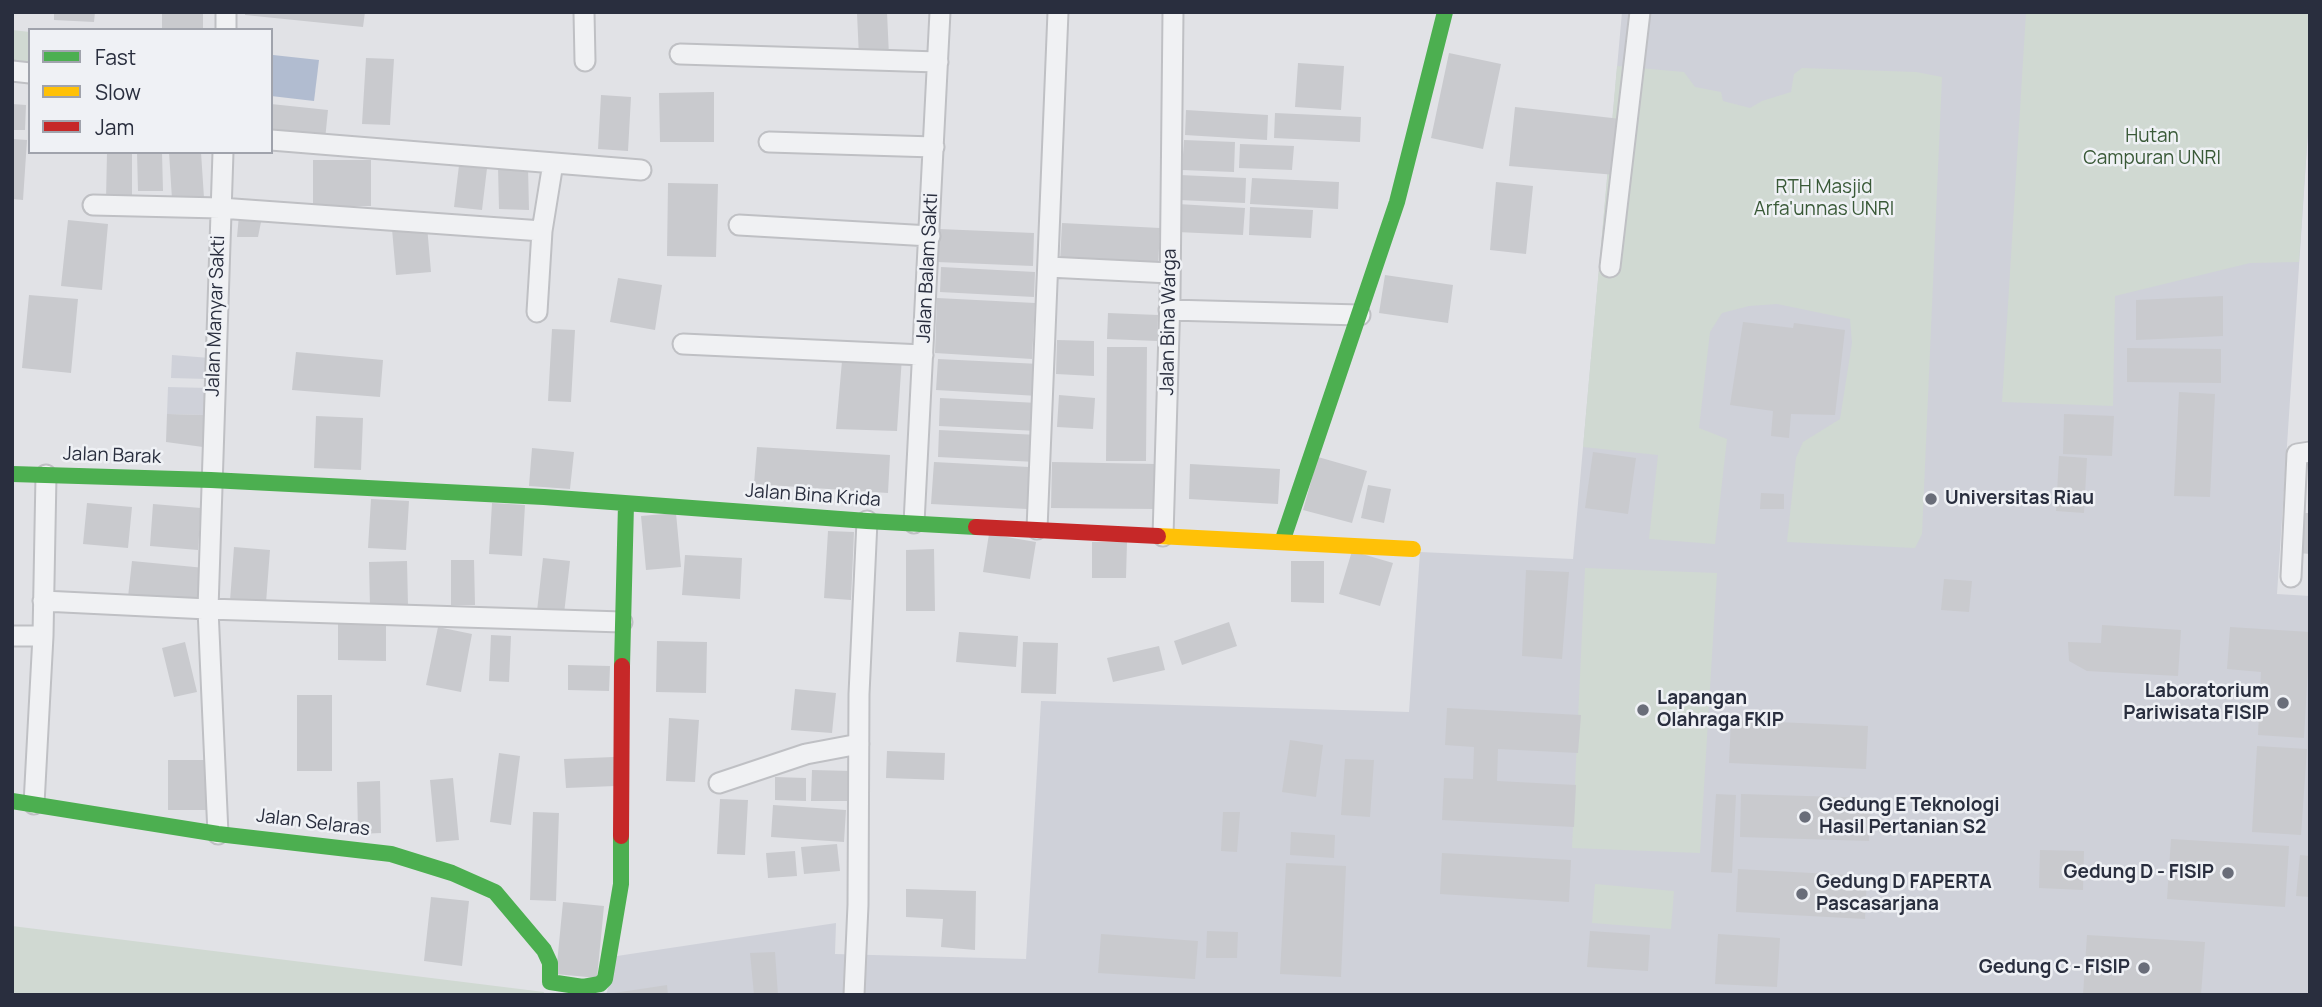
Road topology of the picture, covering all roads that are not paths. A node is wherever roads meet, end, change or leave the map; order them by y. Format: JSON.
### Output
{"nodes":[{"id":1,"x":584,"y":12,"type":"edge"},
{"id":2,"x":940,"y":12,"type":"edge"},
{"id":3,"x":1058,"y":12,"type":"edge"},
{"id":4,"x":1173,"y":12,"type":"edge"},
{"id":5,"x":1445,"y":12,"type":"edge"},
{"id":6,"x":1640,"y":12,"type":"edge"},
{"id":7,"x":680,"y":54,"type":"dead end"},
{"id":8,"x":584,"y":61,"type":"dead end"},
{"id":9,"x":938,"y":62,"type":"junction"},
{"id":10,"x":273,"y":140,"type":"edge"},
{"id":11,"x":769,"y":142,"type":"dead end"},
{"id":12,"x":934,"y":147,"type":"junction"},
{"id":13,"x":223,"y":154,"type":"edge"},
{"id":14,"x":553,"y":163,"type":"junction"},
{"id":15,"x":640,"y":170,"type":"dead end"},
{"id":16,"x":93,"y":205,"type":"dead end"},
{"id":17,"x":220,"y":208,"type":"junction"},
{"id":18,"x":739,"y":225,"type":"dead end"},
{"id":19,"x":542,"y":231,"type":"junction"},
{"id":20,"x":930,"y":236,"type":"junction"},
{"id":21,"x":1048,"y":267,"type":"junction"},
{"id":22,"x":1611,"y":267,"type":"dead end"},
{"id":23,"x":1170,"y":273,"type":"junction"},
{"id":24,"x":1170,"y":310,"type":"junction"},
{"id":25,"x":537,"y":312,"type":"dead end"},
{"id":26,"x":1360,"y":315,"type":"junction"},
{"id":27,"x":683,"y":345,"type":"dead end"},
{"id":28,"x":923,"y":355,"type":"junction"},
{"id":29,"x":2310,"y":452,"type":"edge"},
{"id":30,"x":12,"y":474,"type":"edge"},
{"id":31,"x":46,"y":475,"type":"junction"},
{"id":32,"x":211,"y":480,"type":"junction"},
{"id":33,"x":626,"y":504,"type":"junction"},
{"id":34,"x":867,"y":522,"type":"junction"},
{"id":35,"x":914,"y":523,"type":"junction"},
{"id":36,"x":1037,"y":529,"type":"junction"},
{"id":37,"x":1163,"y":536,"type":"junction"},
{"id":38,"x":1282,"y":542,"type":"junction"},
{"id":39,"x":1413,"y":549,"type":"dead end"},
{"id":40,"x":2291,"y":577,"type":"dead end"},
{"id":41,"x":43,"y":601,"type":"junction"},
{"id":42,"x":208,"y":609,"type":"junction"},
{"id":43,"x":622,"y":622,"type":"junction"},
{"id":44,"x":12,"y":636,"type":"edge"},
{"id":45,"x":43,"y":636,"type":"junction"},
{"id":46,"x":859,"y":744,"type":"junction"},
{"id":47,"x":719,"y":783,"type":"dead end"},
{"id":48,"x":12,"y":802,"type":"edge"},
{"id":49,"x":34,"y":804,"type":"junction"},
{"id":50,"x":218,"y":834,"type":"junction"},
{"id":51,"x":854,"y":995,"type":"edge"}],
"edges":[{"from":1,"to":8,"type":"street"},
{"from":2,"to":9,"type":"street","name":"Jalan Balam Sakti"},
{"from":3,"to":21,"type":"street"},
{"from":4,"to":23,"type":"street","name":"Jalan Bina Warga"},
{"from":5,"to":26,"type":"street"},
{"from":6,"to":22,"type":"street"},
{"from":7,"to":9,"type":"street"},
{"from":9,"to":12,"type":"street","name":"Jalan Balam Sakti"},
{"from":10,"to":14,"type":"street"},
{"from":11,"to":12,"type":"street"},
{"from":12,"to":20,"type":"street","name":"Jalan Balam Sakti"},
{"from":13,"to":17,"type":"street","name":"Jalan Manyar Sakti"},
{"from":14,"to":15,"type":"street"},
{"from":14,"to":19,"type":"street"},
{"from":16,"to":17,"type":"street"},
{"from":17,"to":19,"type":"street"},
{"from":17,"to":32,"type":"street","name":"Jalan Manyar Sakti"},
{"from":18,"to":20,"type":"street"},
{"from":19,"to":25,"type":"street"},
{"from":20,"to":28,"type":"street","name":"Jalan Balam Sakti"},
{"from":21,"to":23,"type":"street"},
{"from":21,"to":36,"type":"street"},
{"from":23,"to":24,"type":"street","name":"Jalan Bina Warga"},
{"from":24,"to":26,"type":"street"},
{"from":24,"to":37,"type":"street","name":"Jalan Bina Warga"},
{"from":26,"to":38,"type":"street"},
{"from":27,"to":28,"type":"street"},
{"from":28,"to":35,"type":"street","name":"Jalan Balam Sakti"},
{"from":29,"to":40,"type":"street"},
{"from":30,"to":31,"type":"street","name":"Jalan Barak"},
{"from":31,"to":32,"type":"street","name":"Jalan Barak"},
{"from":31,"to":41,"type":"street"},
{"from":32,"to":33,"type":"street","name":"Jalan Bina Krida"},
{"from":32,"to":42,"type":"street","name":"Jalan Manyar Sakti"},
{"from":33,"to":34,"type":"street","name":"Jalan Bina Krida"},
{"from":33,"to":43,"type":"street"},
{"from":34,"to":35,"type":"street","name":"Jalan Bina Krida"},
{"from":34,"to":46,"type":"street"},
{"from":35,"to":36,"type":"street","name":"Jalan Bina Krida"},
{"from":36,"to":37,"type":"street","name":"Jalan Bina Krida"},
{"from":37,"to":38,"type":"street","name":"Jalan Bina Krida"},
{"from":38,"to":39,"type":"street","name":"Jalan Bina Krida"},
{"from":41,"to":42,"type":"street"},
{"from":41,"to":45,"type":"street"},
{"from":42,"to":43,"type":"street"},
{"from":42,"to":50,"type":"street","name":"Jalan Manyar Sakti"},
{"from":43,"to":50,"type":"street","name":"Jalan Selaras"},
{"from":44,"to":45,"type":"street"},
{"from":45,"to":49,"type":"street"},
{"from":46,"to":47,"type":"street"},
{"from":46,"to":51,"type":"street"},
{"from":48,"to":49,"type":"street","name":"Jalan Selaras"},
{"from":49,"to":50,"type":"street","name":"Jalan Selaras"}]}
